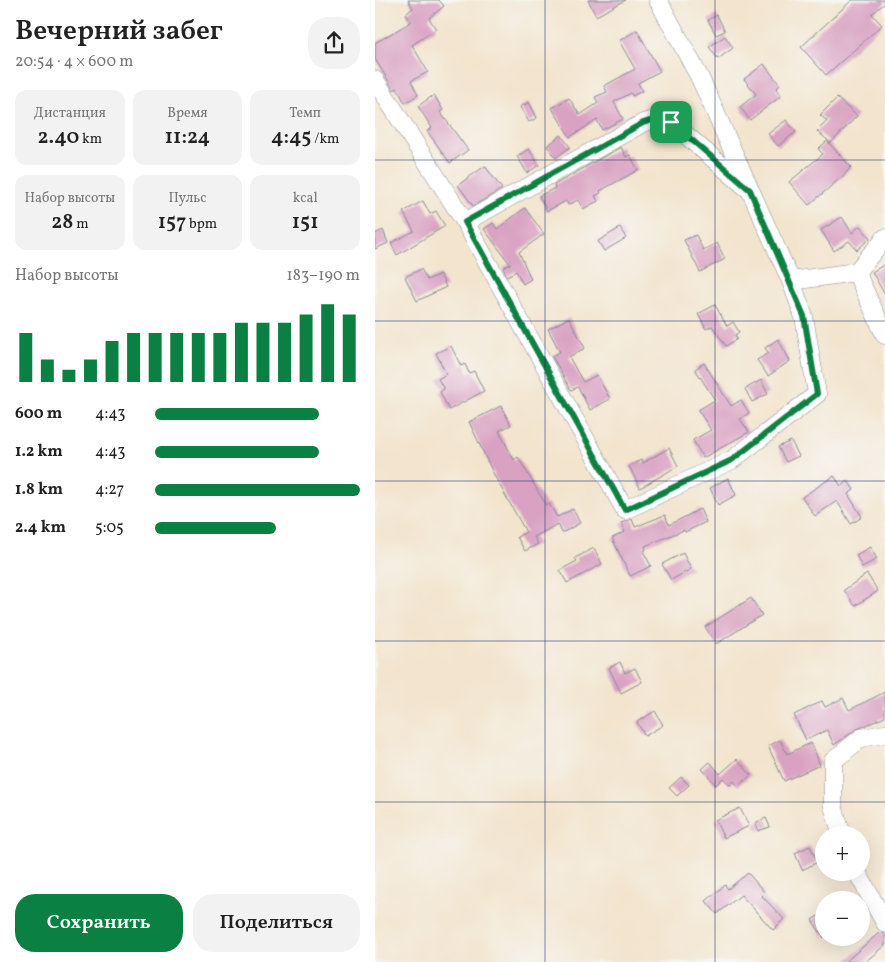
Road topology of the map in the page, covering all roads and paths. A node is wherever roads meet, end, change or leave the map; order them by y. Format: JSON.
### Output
{"nodes":[{"id":1,"x":658,"y":0,"type":"edge"},
{"id":2,"x":375,"y":80,"type":"edge"},
{"id":3,"x":750,"y":190,"type":"junction"},
{"id":4,"x":465,"y":222,"type":"junction"},
{"id":5,"x":885,"y":238,"type":"edge"},
{"id":6,"x":856,"y":272,"type":"junction"},
{"id":7,"x":791,"y":281,"type":"junction"},
{"id":8,"x":885,"y":335,"type":"edge"},
{"id":9,"x":885,"y":734,"type":"edge"},
{"id":10,"x":839,"y":826,"type":"edge"},
{"id":11,"x":862,"y":881,"type":"edge"},
{"id":12,"x":885,"y":923,"type":"edge"}],
"edges":[{"from":1,"to":3,"type":"street"},
{"from":2,"to":4,"type":"street"},
{"from":3,"to":4,"type":"street"},
{"from":3,"to":7,"type":"street"},
{"from":4,"to":7,"type":"street"},
{"from":5,"to":6,"type":"street"},
{"from":6,"to":7,"type":"street"},
{"from":6,"to":8,"type":"street"},
{"from":9,"to":10,"type":"street"},
{"from":11,"to":12,"type":"street"}]}
